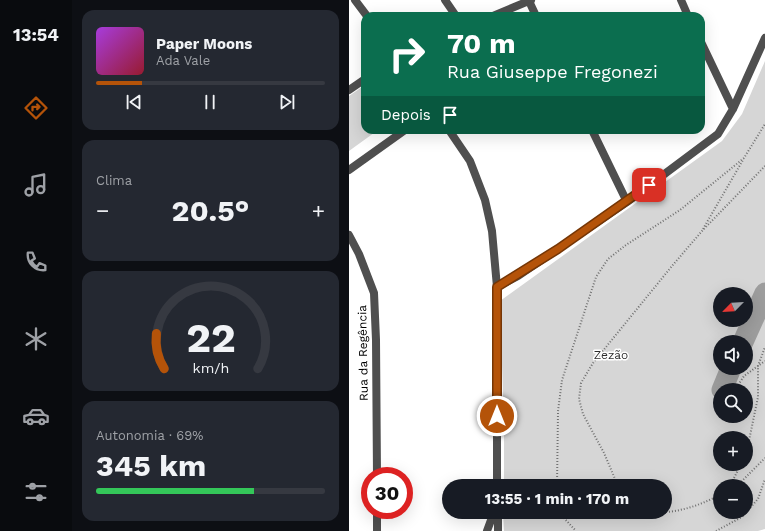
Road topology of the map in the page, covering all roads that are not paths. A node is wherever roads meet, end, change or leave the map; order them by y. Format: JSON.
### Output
{"nodes":[{"id":1,"x":355,"y":0,"type":"edge"},
{"id":2,"x":445,"y":0,"type":"edge"},
{"id":3,"x":530,"y":0,"type":"edge"},
{"id":4,"x":681,"y":0,"type":"edge"},
{"id":5,"x":364,"y":12,"type":"edge"},
{"id":6,"x":453,"y":12,"type":"edge"},
{"id":7,"x":502,"y":12,"type":"edge"},
{"id":8,"x":534,"y":12,"type":"edge"},
{"id":9,"x":687,"y":12,"type":"edge"},
{"id":10,"x":765,"y":38,"type":"edge"},
{"id":11,"x":705,"y":50,"type":"edge"},
{"id":12,"x":361,"y":82,"type":"edge"},
{"id":13,"x":349,"y":90,"type":"edge"},
{"id":14,"x":733,"y":109,"type":"junction"},
{"id":15,"x":399,"y":134,"type":"edge"},
{"id":16,"x":452,"y":134,"type":"edge"},
{"id":17,"x":594,"y":134,"type":"edge"},
{"id":18,"x":349,"y":170,"type":"edge"},
{"id":19,"x":627,"y":202,"type":"junction"},
{"id":20,"x":349,"y":235,"type":"edge"},
{"id":21,"x":497,"y":287,"type":"junction"},
{"id":22,"x":377,"y":467,"type":"edge"},
{"id":23,"x":497,"y":479,"type":"edge"},
{"id":24,"x":377,"y":519,"type":"edge"},
{"id":25,"x":491,"y":519,"type":"edge"},
{"id":26,"x":498,"y":519,"type":"edge"},
{"id":27,"x":377,"y":531,"type":"edge"},
{"id":28,"x":487,"y":531,"type":"edge"},
{"id":29,"x":498,"y":531,"type":"edge"}],
"edges":[{"from":1,"to":5,"type":"street"},
{"from":2,"to":6,"type":"street"},
{"from":3,"to":7,"type":"street"},
{"from":3,"to":8,"type":"street"},
{"from":4,"to":9,"type":"street"},
{"from":10,"to":14,"type":"street"},
{"from":11,"to":14,"type":"street"},
{"from":12,"to":13,"type":"street"},
{"from":14,"to":19,"type":"street"},
{"from":15,"to":18,"type":"street"},
{"from":16,"to":21,"type":"street"},
{"from":17,"to":19,"type":"street"},
{"from":19,"to":21,"type":"street"},
{"from":20,"to":22,"type":"street","name":"Rua da Regência"},
{"from":21,"to":23,"type":"street"},
{"from":24,"to":27,"type":"street"},
{"from":25,"to":28,"type":"street"},
{"from":26,"to":29,"type":"street"}]}
